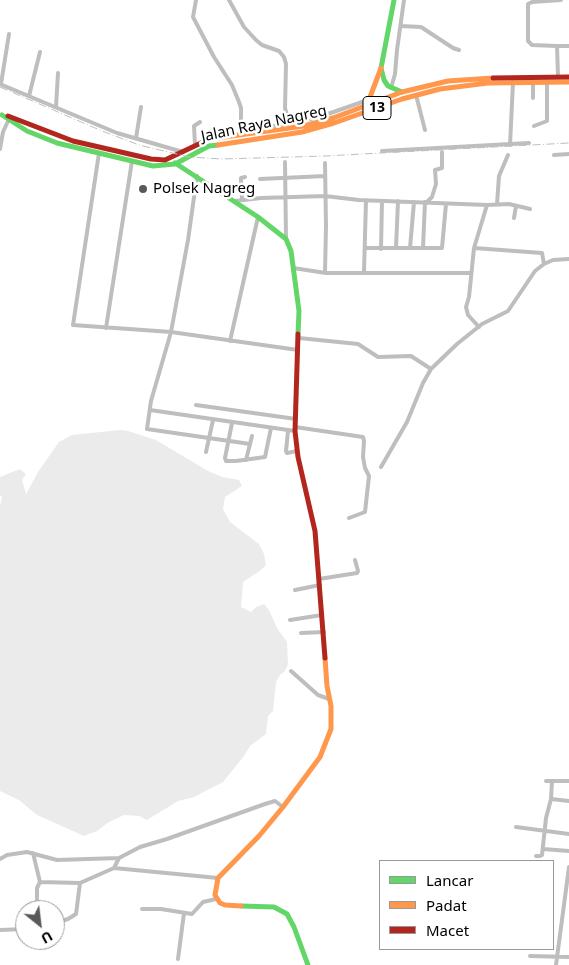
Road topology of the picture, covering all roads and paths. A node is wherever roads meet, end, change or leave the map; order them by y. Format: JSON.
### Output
{"nodes":[{"id":1,"x":196,"y":0,"type":"edge"},
{"id":2,"x":229,"y":0,"type":"edge"},
{"id":3,"x":394,"y":0,"type":"edge"},
{"id":4,"x":404,"y":0,"type":"edge"},
{"id":5,"x":561,"y":0,"type":"edge"},
{"id":6,"x":401,"y":26,"type":"junction"},
{"id":7,"x":9,"y":34,"type":"dead end"},
{"id":8,"x":557,"y":46,"type":"junction"},
{"id":9,"x":569,"y":46,"type":"edge"},
{"id":10,"x":459,"y":50,"type":"dead end"},
{"id":11,"x":40,"y":52,"type":"dead end"},
{"id":12,"x":381,"y":68,"type":"junction"},
{"id":13,"x":58,"y":73,"type":"dead end"},
{"id":14,"x":558,"y":76,"type":"junction"},
{"id":15,"x":569,"y":77,"type":"edge"},
{"id":16,"x":513,"y":82,"type":"junction"},
{"id":17,"x":532,"y":82,"type":"junction"},
{"id":18,"x":546,"y":82,"type":"junction"},
{"id":19,"x":569,"y":82,"type":"edge"},
{"id":20,"x":0,"y":84,"type":"edge"},
{"id":21,"x":391,"y":88,"type":"junction"},
{"id":22,"x":402,"y":92,"type":"junction"},
{"id":23,"x":416,"y":95,"type":"junction"},
{"id":24,"x":29,"y":96,"type":"junction"},
{"id":25,"x":533,"y":98,"type":"dead end"},
{"id":26,"x":368,"y":102,"type":"junction"},
{"id":27,"x":56,"y":107,"type":"junction"},
{"id":28,"x":141,"y":107,"type":"dead end"},
{"id":29,"x":1,"y":114,"type":"edge"},
{"id":30,"x":9,"y":119,"type":"junction"},
{"id":31,"x":200,"y":122,"type":"dead end"},
{"id":32,"x":289,"y":124,"type":"junction"},
{"id":33,"x":534,"y":126,"type":"dead end"},
{"id":34,"x":425,"y":130,"type":"dead end"},
{"id":35,"x":241,"y":133,"type":"junction"},
{"id":36,"x":136,"y":138,"type":"junction"},
{"id":37,"x":529,"y":143,"type":"dead end"},
{"id":38,"x":510,"y":144,"type":"junction"},
{"id":39,"x":194,"y":145,"type":"junction"},
{"id":40,"x":0,"y":149,"type":"edge"},
{"id":41,"x":442,"y":150,"type":"junction"},
{"id":42,"x":382,"y":151,"type":"dead end"},
{"id":43,"x":183,"y":152,"type":"junction"},
{"id":44,"x":99,"y":153,"type":"junction"},
{"id":45,"x":554,"y":154,"type":"dead end"},
{"id":46,"x":569,"y":154,"type":"edge"},
{"id":47,"x":508,"y":155,"type":"dead end"},
{"id":48,"x":171,"y":158,"type":"junction"},
{"id":49,"x":132,"y":161,"type":"junction"},
{"id":50,"x":285,"y":162,"type":"dead end"},
{"id":51,"x":325,"y":163,"type":"dead end"},
{"id":52,"x":176,"y":164,"type":"junction"},
{"id":53,"x":197,"y":176,"type":"junction"},
{"id":54,"x":325,"y":176,"type":"junction"},
{"id":55,"x":245,"y":177,"type":"dead end"},
{"id":56,"x":285,"y":178,"type":"junction"},
{"id":57,"x":260,"y":179,"type":"dead end"},
{"id":58,"x":325,"y":196,"type":"junction"},
{"id":59,"x":285,"y":197,"type":"junction"},
{"id":60,"x":242,"y":199,"type":"junction"},
{"id":61,"x":366,"y":200,"type":"junction"},
{"id":62,"x":235,"y":201,"type":"junction"},
{"id":63,"x":382,"y":201,"type":"junction"},
{"id":64,"x":398,"y":201,"type":"junction"},
{"id":65,"x":414,"y":202,"type":"junction"},
{"id":66,"x":426,"y":202,"type":"junction"},
{"id":67,"x":446,"y":204,"type":"junction"},
{"id":68,"x":497,"y":204,"type":"junction"},
{"id":69,"x":487,"y":205,"type":"junction"},
{"id":70,"x":516,"y":206,"type":"junction"},
{"id":71,"x":530,"y":208,"type":"dead end"},
{"id":72,"x":258,"y":217,"type":"junction"},
{"id":73,"x":514,"y":218,"type":"dead end"},
{"id":74,"x":286,"y":239,"type":"junction"},
{"id":75,"x":364,"y":248,"type":"junction"},
{"id":76,"x":381,"y":248,"type":"junction"},
{"id":77,"x":396,"y":248,"type":"junction"},
{"id":78,"x":410,"y":248,"type":"junction"},
{"id":79,"x":423,"y":248,"type":"junction"},
{"id":80,"x":474,"y":248,"type":"junction"},
{"id":81,"x":569,"y":259,"type":"edge"},
{"id":82,"x":544,"y":264,"type":"junction"},
{"id":83,"x":293,"y":268,"type":"junction"},
{"id":84,"x":325,"y":272,"type":"junction"},
{"id":85,"x":364,"y":272,"type":"junction"},
{"id":86,"x":471,"y":273,"type":"junction"},
{"id":87,"x":478,"y":327,"type":"junction"},
{"id":88,"x":106,"y":328,"type":"junction"},
{"id":89,"x":171,"y":332,"type":"junction"},
{"id":90,"x":299,"y":338,"type":"junction"},
{"id":91,"x":230,"y":341,"type":"junction"},
{"id":92,"x":298,"y":350,"type":"junction"},
{"id":93,"x":431,"y":369,"type":"junction"},
{"id":94,"x":196,"y":406,"type":"dead end"},
{"id":95,"x":150,"y":410,"type":"junction"},
{"id":96,"x":296,"y":419,"type":"junction"},
{"id":97,"x":214,"y":420,"type":"junction"},
{"id":98,"x":232,"y":423,"type":"junction"},
{"id":99,"x":272,"y":428,"type":"junction"},
{"id":100,"x":295,"y":429,"type":"junction"},
{"id":101,"x":288,"y":431,"type":"junction"},
{"id":102,"x":252,"y":436,"type":"dead end"},
{"id":103,"x":210,"y":439,"type":"junction"},
{"id":104,"x":228,"y":442,"type":"junction"},
{"id":105,"x":250,"y":444,"type":"junction"},
{"id":106,"x":297,"y":451,"type":"junction"},
{"id":107,"x":206,"y":452,"type":"dead end"},
{"id":108,"x":246,"y":460,"type":"junction"},
{"id":109,"x":380,"y":467,"type":"dead end"},
{"id":110,"x":349,"y":518,"type":"dead end"},
{"id":111,"x":356,"y":560,"type":"dead end"},
{"id":112,"x":320,"y":582,"type":"junction"},
{"id":113,"x":295,"y":590,"type":"dead end"},
{"id":114,"x":322,"y":615,"type":"junction"},
{"id":115,"x":290,"y":620,"type":"dead end"},
{"id":116,"x":324,"y":632,"type":"junction"},
{"id":117,"x":300,"y":633,"type":"dead end"},
{"id":118,"x":291,"y":671,"type":"dead end"},
{"id":119,"x":329,"y":699,"type":"junction"},
{"id":120,"x":546,"y":781,"type":"dead end"},
{"id":121,"x":552,"y":781,"type":"junction"},
{"id":122,"x":569,"y":782,"type":"edge"},
{"id":123,"x":551,"y":799,"type":"junction"},
{"id":124,"x":569,"y":801,"type":"edge"},
{"id":125,"x":283,"y":807,"type":"junction"},
{"id":126,"x":516,"y":827,"type":"dead end"},
{"id":127,"x":545,"y":832,"type":"junction"},
{"id":128,"x":569,"y":834,"type":"edge"},
{"id":129,"x":543,"y":849,"type":"junction"},
{"id":130,"x":569,"y":851,"type":"edge"},
{"id":131,"x":33,"y":853,"type":"junction"},
{"id":132,"x":536,"y":856,"type":"dead end"},
{"id":133,"x":119,"y":858,"type":"junction"},
{"id":134,"x":0,"y":859,"type":"edge"},
{"id":135,"x":569,"y":867,"type":"edge"},
{"id":136,"x":114,"y":868,"type":"junction"},
{"id":137,"x":218,"y":878,"type":"junction"},
{"id":138,"x":40,"y":882,"type":"junction"},
{"id":139,"x":80,"y":884,"type":"junction"},
{"id":140,"x":216,"y":899,"type":"junction"},
{"id":141,"x":37,"y":900,"type":"edge"},
{"id":142,"x":142,"y":909,"type":"dead end"},
{"id":143,"x":563,"y":912,"type":"junction"},
{"id":144,"x":569,"y":912,"type":"edge"},
{"id":145,"x":184,"y":914,"type":"junction"},
{"id":146,"x":65,"y":920,"type":"edge"},
{"id":147,"x":15,"y":929,"type":"edge"},
{"id":148,"x":0,"y":930,"type":"edge"},
{"id":149,"x":530,"y":956,"type":"dead end"},
{"id":150,"x":558,"y":957,"type":"junction"},
{"id":151,"x":569,"y":958,"type":"edge"},
{"id":152,"x":178,"y":959,"type":"dead end"},
{"id":153,"x":308,"y":965,"type":"edge"},
{"id":154,"x":556,"y":965,"type":"edge"}],
"edges":[{"from":1,"to":35,"type":"street"},
{"from":2,"to":32,"type":"street"},
{"from":3,"to":12,"type":"main road"},
{"from":4,"to":6,"type":"street"},
{"from":5,"to":8,"type":"street"},
{"from":6,"to":10,"type":"street"},
{"from":6,"to":21,"type":"street"},
{"from":7,"to":20,"type":"street"},
{"from":8,"to":9,"type":"street"},
{"from":8,"to":14,"type":"street"},
{"from":11,"to":24,"type":"street"},
{"from":12,"to":21,"type":"main road","number":"13"},
{"from":12,"to":26,"type":"main road"},
{"from":13,"to":27,"type":"street"},
{"from":14,"to":15,"type":"main road","name":"Jalan Raya Nagreg","number":"13"},
{"from":14,"to":22,"type":"main road","name":"Jalan Raya Nagreg","number":"13"},
{"from":16,"to":17,"type":"main road","name":"Jalan Raya Nagreg","number":"13"},
{"from":16,"to":23,"type":"main road","name":"Jalan Raya Nagreg","number":"13"},
{"from":16,"to":38,"type":"street"},
{"from":17,"to":18,"type":"main road","name":"Jalan Raya Nagreg","number":"13"},
{"from":17,"to":25,"type":"street"},
{"from":18,"to":19,"type":"main road","name":"Jalan Raya Nagreg","number":"13"},
{"from":18,"to":33,"type":"street"},
{"from":20,"to":24,"type":"street"},
{"from":21,"to":22,"type":"main road","number":"13"},
{"from":22,"to":26,"type":"main road","name":"Jalan Raya Nagreg","number":"13"},
{"from":23,"to":34,"type":"street"},
{"from":23,"to":52,"type":"main road","name":"Jalan Raya Nagreg","number":"13"},
{"from":24,"to":27,"type":"street"},
{"from":26,"to":32,"type":"street"},
{"from":26,"to":35,"type":"main road","name":"Jalan Raya Nagreg","number":"13"},
{"from":27,"to":36,"type":"street"},
{"from":28,"to":36,"type":"street"},
{"from":29,"to":30,"type":"main road","name":"Jalan Raya Nagreg","number":"13"},
{"from":30,"to":40,"type":"street"},
{"from":30,"to":44,"type":"main road","name":"Jalan Raya Nagreg","number":"13"},
{"from":30,"to":48,"type":"main road","name":"Jalan Raya Nagreg","number":"13"},
{"from":31,"to":39,"type":"street"},
{"from":32,"to":35,"type":"street"},
{"from":35,"to":39,"type":"main road","name":"Jalan Raya Nagreg","number":"13"},
{"from":36,"to":43,"type":"street"},
{"from":37,"to":38,"type":"street"},
{"from":38,"to":41,"type":"street"},
{"from":39,"to":43,"type":"main road","name":"Jalan Raya Nagreg","number":"13"},
{"from":41,"to":42,"type":"street"},
{"from":41,"to":66,"type":"street"},
{"from":43,"to":48,"type":"main road","name":"Jalan Raya Nagreg","number":"13"},
{"from":44,"to":49,"type":"main road","name":"Jalan Raya Nagreg","number":"13"},
{"from":44,"to":88,"type":"street"},
{"from":45,"to":46,"type":"street"},
{"from":47,"to":68,"type":"street"},
{"from":48,"to":52,"type":"main road"},
{"from":49,"to":52,"type":"main road","name":"Jalan Raya Nagreg","number":"13"},
{"from":49,"to":88,"type":"street"},
{"from":50,"to":56,"type":"street"},
{"from":51,"to":54,"type":"street"},
{"from":52,"to":53,"type":"main road"},
{"from":53,"to":62,"type":"main road"},
{"from":53,"to":89,"type":"street"},
{"from":54,"to":56,"type":"street"},
{"from":54,"to":58,"type":"street"},
{"from":55,"to":60,"type":"street"},
{"from":56,"to":57,"type":"street"},
{"from":56,"to":59,"type":"street"},
{"from":58,"to":59,"type":"street"},
{"from":58,"to":61,"type":"street"},
{"from":58,"to":84,"type":"street"},
{"from":59,"to":60,"type":"street"},
{"from":59,"to":74,"type":"street"},
{"from":60,"to":62,"type":"street"},
{"from":61,"to":63,"type":"street"},
{"from":61,"to":75,"type":"street"},
{"from":62,"to":72,"type":"main road"},
{"from":63,"to":64,"type":"street"},
{"from":63,"to":76,"type":"street"},
{"from":64,"to":65,"type":"street"},
{"from":64,"to":77,"type":"street"},
{"from":65,"to":66,"type":"street"},
{"from":65,"to":78,"type":"street"},
{"from":66,"to":67,"type":"street"},
{"from":66,"to":79,"type":"street"},
{"from":67,"to":69,"type":"street"},
{"from":67,"to":79,"type":"street"},
{"from":68,"to":69,"type":"street"},
{"from":68,"to":70,"type":"street"},
{"from":69,"to":80,"type":"street"},
{"from":70,"to":71,"type":"street"},
{"from":70,"to":73,"type":"street"},
{"from":72,"to":74,"type":"main road"},
{"from":72,"to":91,"type":"street"},
{"from":74,"to":83,"type":"main road"},
{"from":75,"to":76,"type":"street"},
{"from":75,"to":85,"type":"street"},
{"from":76,"to":77,"type":"street"},
{"from":77,"to":78,"type":"street"},
{"from":78,"to":79,"type":"street"},
{"from":80,"to":82,"type":"street"},
{"from":80,"to":86,"type":"street"},
{"from":81,"to":82,"type":"street"},
{"from":82,"to":87,"type":"street"},
{"from":83,"to":84,"type":"street"},
{"from":83,"to":90,"type":"main road"},
{"from":84,"to":85,"type":"street"},
{"from":85,"to":86,"type":"street"},
{"from":86,"to":87,"type":"street"},
{"from":87,"to":93,"type":"street"},
{"from":88,"to":89,"type":"street"},
{"from":89,"to":91,"type":"street"},
{"from":89,"to":95,"type":"street"},
{"from":90,"to":92,"type":"main road"},
{"from":90,"to":93,"type":"street"},
{"from":91,"to":92,"type":"street"},
{"from":92,"to":96,"type":"main road"},
{"from":93,"to":109,"type":"street"},
{"from":94,"to":96,"type":"street"},
{"from":95,"to":97,"type":"street"},
{"from":95,"to":103,"type":"street"},
{"from":96,"to":100,"type":"main road"},
{"from":97,"to":98,"type":"street"},
{"from":97,"to":103,"type":"street"},
{"from":98,"to":99,"type":"street"},
{"from":98,"to":104,"type":"street"},
{"from":99,"to":101,"type":"street"},
{"from":99,"to":108,"type":"street"},
{"from":100,"to":101,"type":"street"},
{"from":100,"to":106,"type":"main road"},
{"from":100,"to":110,"type":"street"},
{"from":101,"to":106,"type":"street"},
{"from":102,"to":105,"type":"street"},
{"from":103,"to":104,"type":"street"},
{"from":103,"to":107,"type":"street"},
{"from":104,"to":105,"type":"street"},
{"from":104,"to":108,"type":"street"},
{"from":105,"to":108,"type":"street"},
{"from":106,"to":112,"type":"main road"},
{"from":111,"to":112,"type":"street"},
{"from":112,"to":113,"type":"street"},
{"from":112,"to":114,"type":"main road"},
{"from":114,"to":115,"type":"street"},
{"from":114,"to":116,"type":"main road"},
{"from":116,"to":117,"type":"street"},
{"from":116,"to":119,"type":"main road"},
{"from":118,"to":119,"type":"street"},
{"from":119,"to":125,"type":"main road"},
{"from":120,"to":121,"type":"street"},
{"from":121,"to":122,"type":"street"},
{"from":121,"to":123,"type":"street"},
{"from":123,"to":124,"type":"street"},
{"from":123,"to":127,"type":"street"},
{"from":125,"to":133,"type":"street"},
{"from":125,"to":137,"type":"main road"},
{"from":126,"to":127,"type":"street"},
{"from":127,"to":128,"type":"street"},
{"from":127,"to":129,"type":"street"},
{"from":129,"to":130,"type":"street"},
{"from":129,"to":132,"type":"street"},
{"from":131,"to":133,"type":"street"},
{"from":131,"to":134,"type":"street"},
{"from":131,"to":138,"type":"street"},
{"from":133,"to":136,"type":"street"},
{"from":135,"to":143,"type":"street"},
{"from":136,"to":137,"type":"street"},
{"from":136,"to":139,"type":"street"},
{"from":137,"to":140,"type":"main road"},
{"from":138,"to":139,"type":"street"},
{"from":138,"to":141,"type":"street"},
{"from":139,"to":146,"type":"street"},
{"from":140,"to":145,"type":"street"},
{"from":140,"to":153,"type":"main road"},
{"from":142,"to":145,"type":"street"},
{"from":143,"to":144,"type":"street"},
{"from":143,"to":150,"type":"street"},
{"from":145,"to":152,"type":"street"},
{"from":147,"to":148,"type":"street"},
{"from":149,"to":150,"type":"street"},
{"from":150,"to":151,"type":"street"},
{"from":150,"to":154,"type":"street"}]}
